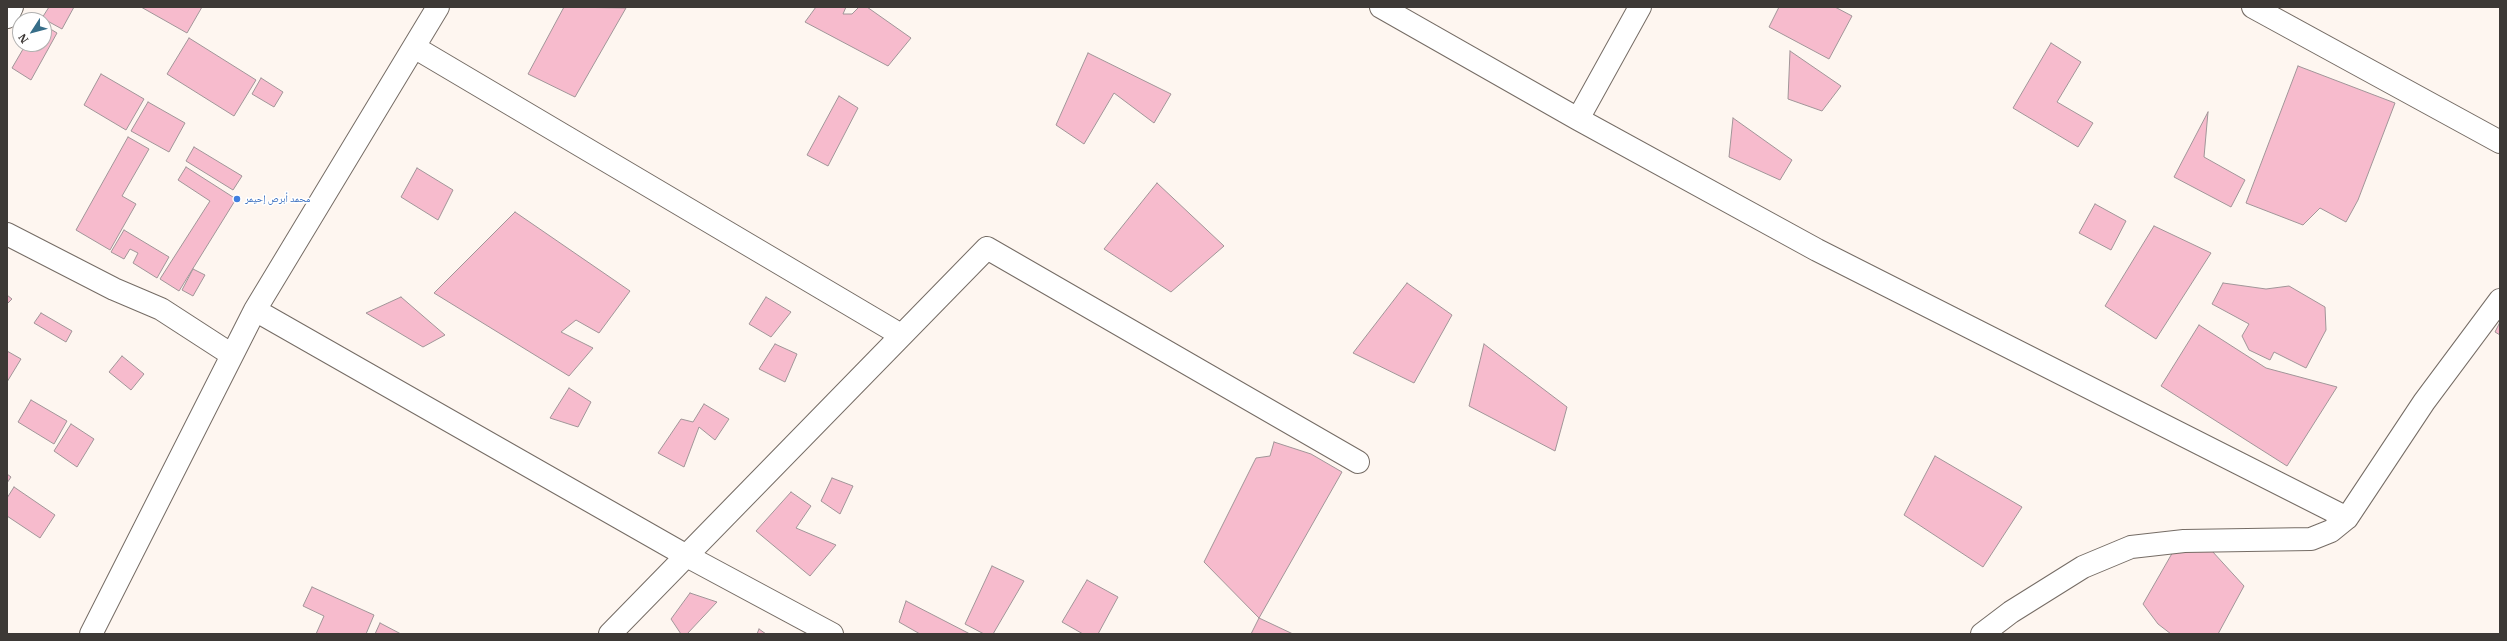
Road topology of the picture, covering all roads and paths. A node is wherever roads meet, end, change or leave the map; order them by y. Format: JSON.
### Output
{"nodes":[{"id":1,"x":12,"y":7,"type":"edge"},
{"id":2,"x":438,"y":7,"type":"edge"},
{"id":3,"x":1382,"y":7,"type":"edge"},
{"id":4,"x":1640,"y":7,"type":"edge"},
{"id":5,"x":2253,"y":7,"type":"edge"},
{"id":6,"x":7,"y":17,"type":"edge"},
{"id":7,"x":414,"y":47,"type":"junction"},
{"id":8,"x":1578,"y":119,"type":"junction"},
{"id":9,"x":2500,"y":142,"type":"edge"},
{"id":10,"x":7,"y":234,"type":"edge"},
{"id":11,"x":2500,"y":300,"type":"edge"},
{"id":12,"x":255,"y":310,"type":"junction"},
{"id":13,"x":901,"y":335,"type":"junction"},
{"id":14,"x":232,"y":355,"type":"junction"},
{"id":15,"x":1358,"y":462,"type":"dead end"},
{"id":16,"x":2347,"y":518,"type":"junction"},
{"id":17,"x":685,"y":555,"type":"junction"},
{"id":18,"x":91,"y":634,"type":"edge"},
{"id":19,"x":610,"y":634,"type":"edge"},
{"id":20,"x":832,"y":634,"type":"edge"},
{"id":21,"x":1982,"y":634,"type":"edge"}],
"edges":[{"from":1,"to":6,"type":"street"},
{"from":2,"to":7,"type":"street"},
{"from":3,"to":8,"type":"street"},
{"from":4,"to":8,"type":"street"},
{"from":5,"to":9,"type":"street"},
{"from":7,"to":12,"type":"street"},
{"from":7,"to":13,"type":"street"},
{"from":8,"to":16,"type":"street"},
{"from":10,"to":14,"type":"street"},
{"from":11,"to":16,"type":"street"},
{"from":12,"to":14,"type":"street"},
{"from":12,"to":17,"type":"street"},
{"from":13,"to":15,"type":"street"},
{"from":13,"to":17,"type":"street"},
{"from":14,"to":18,"type":"street"},
{"from":16,"to":21,"type":"street"},
{"from":17,"to":19,"type":"street"},
{"from":17,"to":20,"type":"street"}]}
